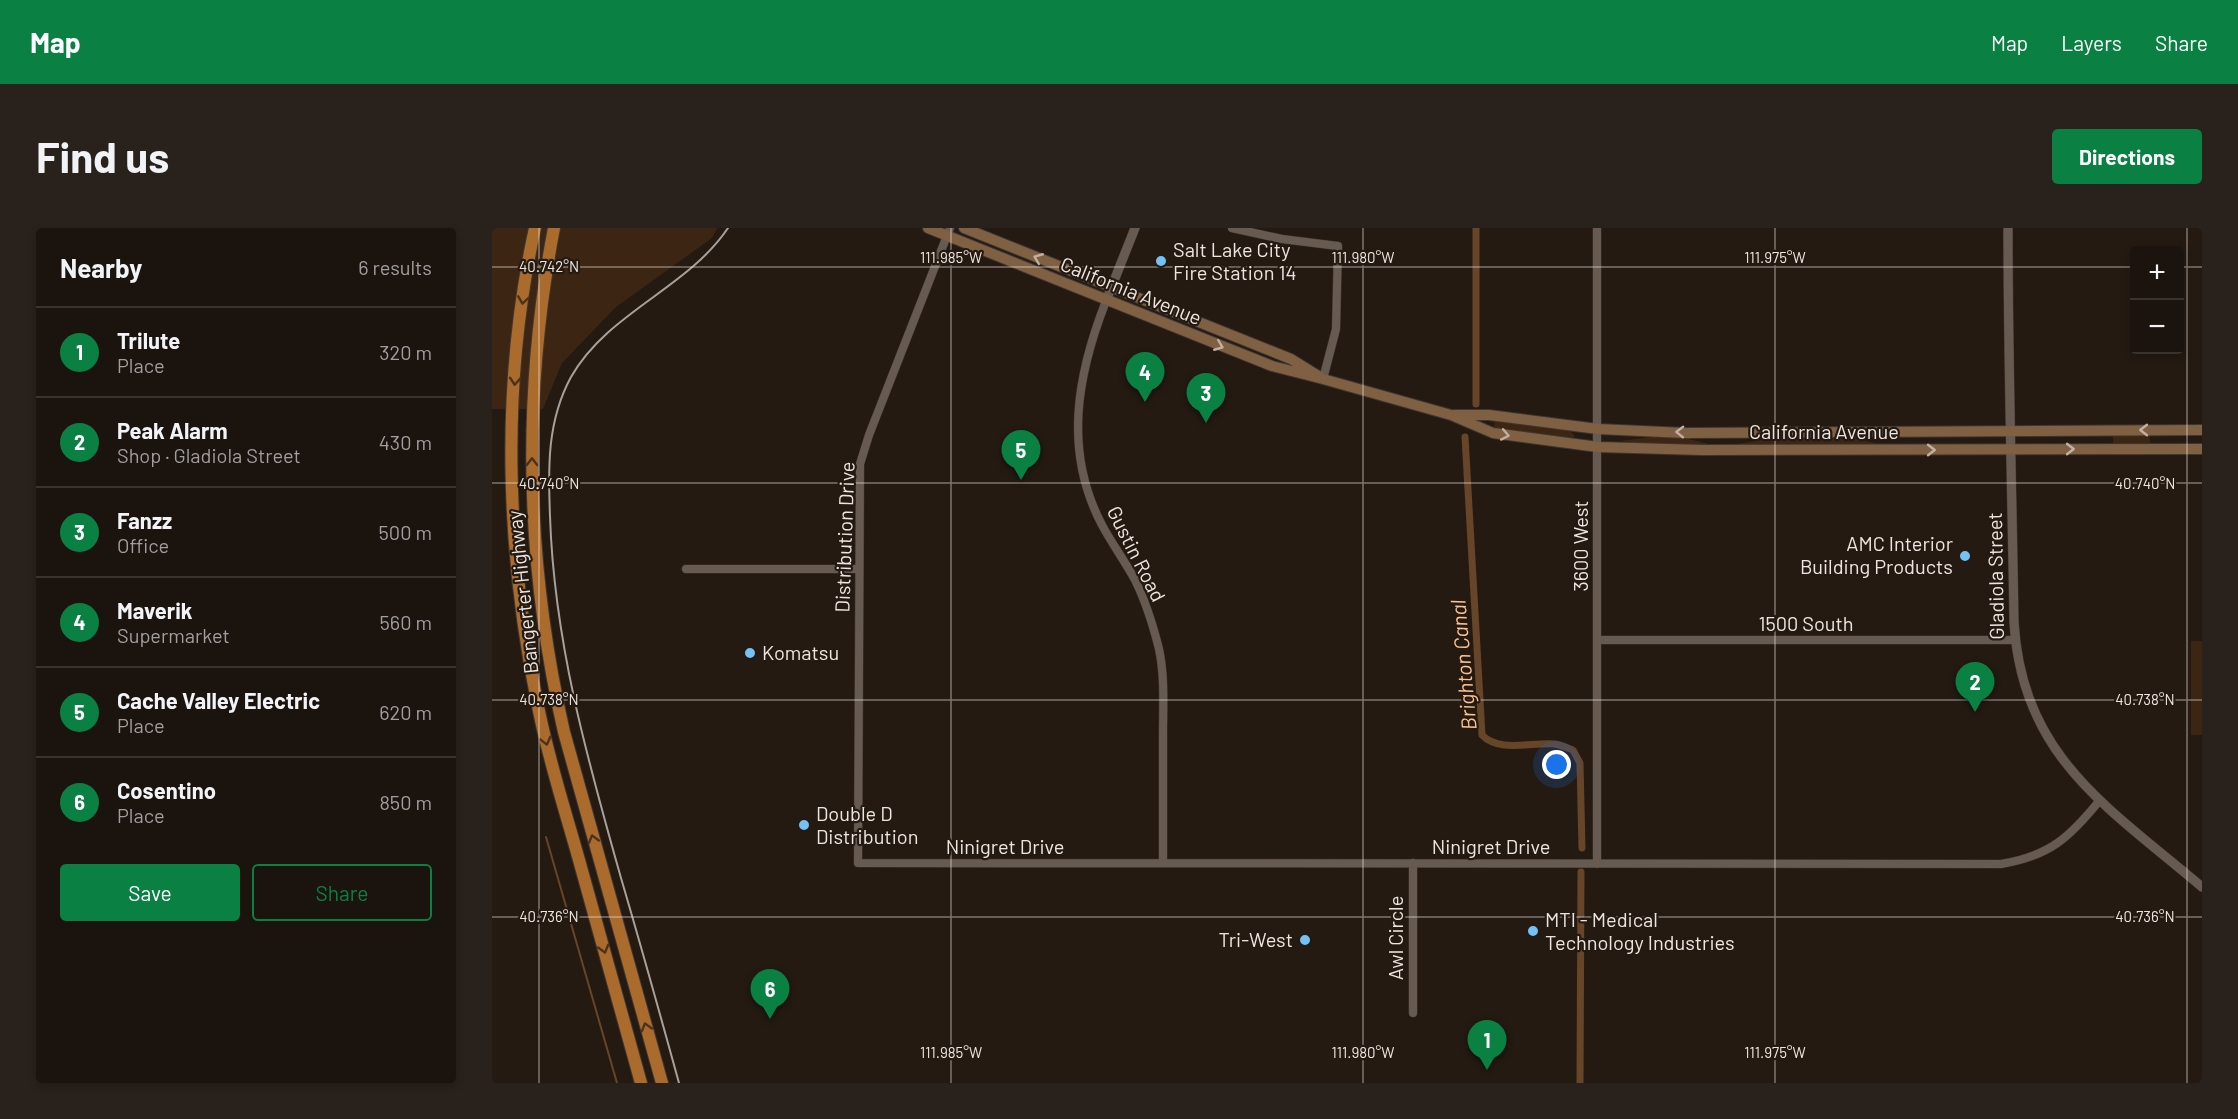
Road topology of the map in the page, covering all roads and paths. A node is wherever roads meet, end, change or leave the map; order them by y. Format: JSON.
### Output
{"nodes":[{"id":1,"x":535,"y":228,"type":"edge"},
{"id":2,"x":554,"y":228,"type":"edge"},
{"id":3,"x":928,"y":228,"type":"edge"},
{"id":4,"x":964,"y":228,"type":"edge"},
{"id":5,"x":1135,"y":228,"type":"edge"},
{"id":6,"x":1232,"y":228,"type":"edge"},
{"id":7,"x":1597,"y":228,"type":"edge"},
{"id":8,"x":2008,"y":228,"type":"edge"},
{"id":9,"x":948,"y":232,"type":"edge"},
{"id":10,"x":1112,"y":287,"type":"junction"},
{"id":11,"x":1106,"y":301,"type":"junction"},
{"id":12,"x":1323,"y":379,"type":"junction"},
{"id":13,"x":1451,"y":415,"type":"junction"},
{"id":14,"x":1598,"y":429,"type":"junction"},
{"id":15,"x":2171,"y":430,"type":"junction"},
{"id":16,"x":2202,"y":430,"type":"edge"},
{"id":17,"x":1888,"y":431,"type":"junction"},
{"id":18,"x":2011,"y":431,"type":"junction"},
{"id":19,"x":1719,"y":432,"type":"junction"},
{"id":20,"x":1598,"y":447,"type":"junction"},
{"id":21,"x":2012,"y":449,"type":"junction"},
{"id":22,"x":2171,"y":449,"type":"junction"},
{"id":23,"x":2202,"y":449,"type":"edge"},
{"id":24,"x":1719,"y":450,"type":"junction"},
{"id":25,"x":1888,"y":450,"type":"junction"},
{"id":26,"x":686,"y":569,"type":"dead end"},
{"id":27,"x":859,"y":569,"type":"junction"},
{"id":28,"x":1598,"y":640,"type":"junction"},
{"id":29,"x":2015,"y":640,"type":"junction"},
{"id":30,"x":2100,"y":800,"type":"junction"},
{"id":31,"x":858,"y":863,"type":"joint"},
{"id":32,"x":1163,"y":863,"type":"junction"},
{"id":33,"x":1413,"y":863,"type":"junction"},
{"id":34,"x":1597,"y":864,"type":"junction"},
{"id":35,"x":2202,"y":887,"type":"edge"},
{"id":36,"x":1413,"y":1013,"type":"dead end"},
{"id":37,"x":641,"y":1083,"type":"edge"},
{"id":38,"x":662,"y":1083,"type":"edge"}],
"edges":[{"from":1,"to":37,"type":"highway","name":"Bangerter Highway","one_way":true},
{"from":38,"to":2,"type":"highway","name":"Bangerter Highway","one_way":true},
{"from":3,"to":9,"type":"main road","name":"California Avenue"},
{"from":10,"to":4,"type":"main road","name":"California Avenue","one_way":true},
{"from":5,"to":10,"type":"street"},
{"from":6,"to":12,"type":"street"},
{"from":7,"to":14,"type":"street","name":"3600 West"},
{"from":8,"to":18,"type":"street","name":"Gladiola Street"},
{"from":9,"to":11,"type":"main road","name":"California Avenue"},
{"from":9,"to":27,"type":"street","name":"Distribution Drive"},
{"from":10,"to":11,"type":"street"},
{"from":10,"to":12,"type":"main road","name":"California Avenue"},
{"from":11,"to":12,"type":"main road","name":"California Avenue","one_way":true},
{"from":11,"to":32,"type":"street","name":"Gustin Road"},
{"from":12,"to":13,"type":"main road","name":"California Avenue"},
{"from":13,"to":14,"type":"main road","name":"California Avenue"},
{"from":13,"to":20,"type":"main road","name":"California Avenue","one_way":true},
{"from":19,"to":14,"type":"main road","name":"California Avenue","one_way":true},
{"from":14,"to":20,"type":"street","name":"3600 West"},
{"from":15,"to":16,"type":"main road","name":"California Avenue"},
{"from":15,"to":18,"type":"main road","name":"California Avenue","one_way":true},
{"from":15,"to":22,"type":"main road"},
{"from":17,"to":18,"type":"main road","name":"California Avenue"},
{"from":17,"to":19,"type":"main road","name":"California Avenue"},
{"from":17,"to":25,"type":"main road"},
{"from":18,"to":21,"type":"street","name":"Gladiola Street"},
{"from":19,"to":24,"type":"main road"},
{"from":20,"to":24,"type":"main road","name":"California Avenue"},
{"from":20,"to":28,"type":"street","name":"3600 West"},
{"from":21,"to":22,"type":"main road","name":"California Avenue","one_way":true},
{"from":25,"to":21,"type":"main road","name":"California Avenue","one_way":true},
{"from":21,"to":29,"type":"street","name":"Gladiola Street"},
{"from":22,"to":23,"type":"main road","name":"California Avenue"},
{"from":24,"to":25,"type":"main road","name":"California Avenue"},
{"from":26,"to":27,"type":"street"},
{"from":27,"to":31,"type":"street","name":"Distribution Drive"},
{"from":28,"to":29,"type":"street","name":"1500 South"},
{"from":28,"to":34,"type":"street","name":"3600 West"},
{"from":29,"to":30,"type":"street","name":"Gladiola Street"},
{"from":30,"to":34,"type":"street","name":"Ninigret Drive"},
{"from":30,"to":35,"type":"street","name":"Gladiola Street"},
{"from":31,"to":32,"type":"street","name":"Ninigret Drive"},
{"from":32,"to":33,"type":"street","name":"Ninigret Drive"},
{"from":33,"to":34,"type":"street","name":"Ninigret Drive"},
{"from":33,"to":36,"type":"street","name":"Awl Circle"}]}
